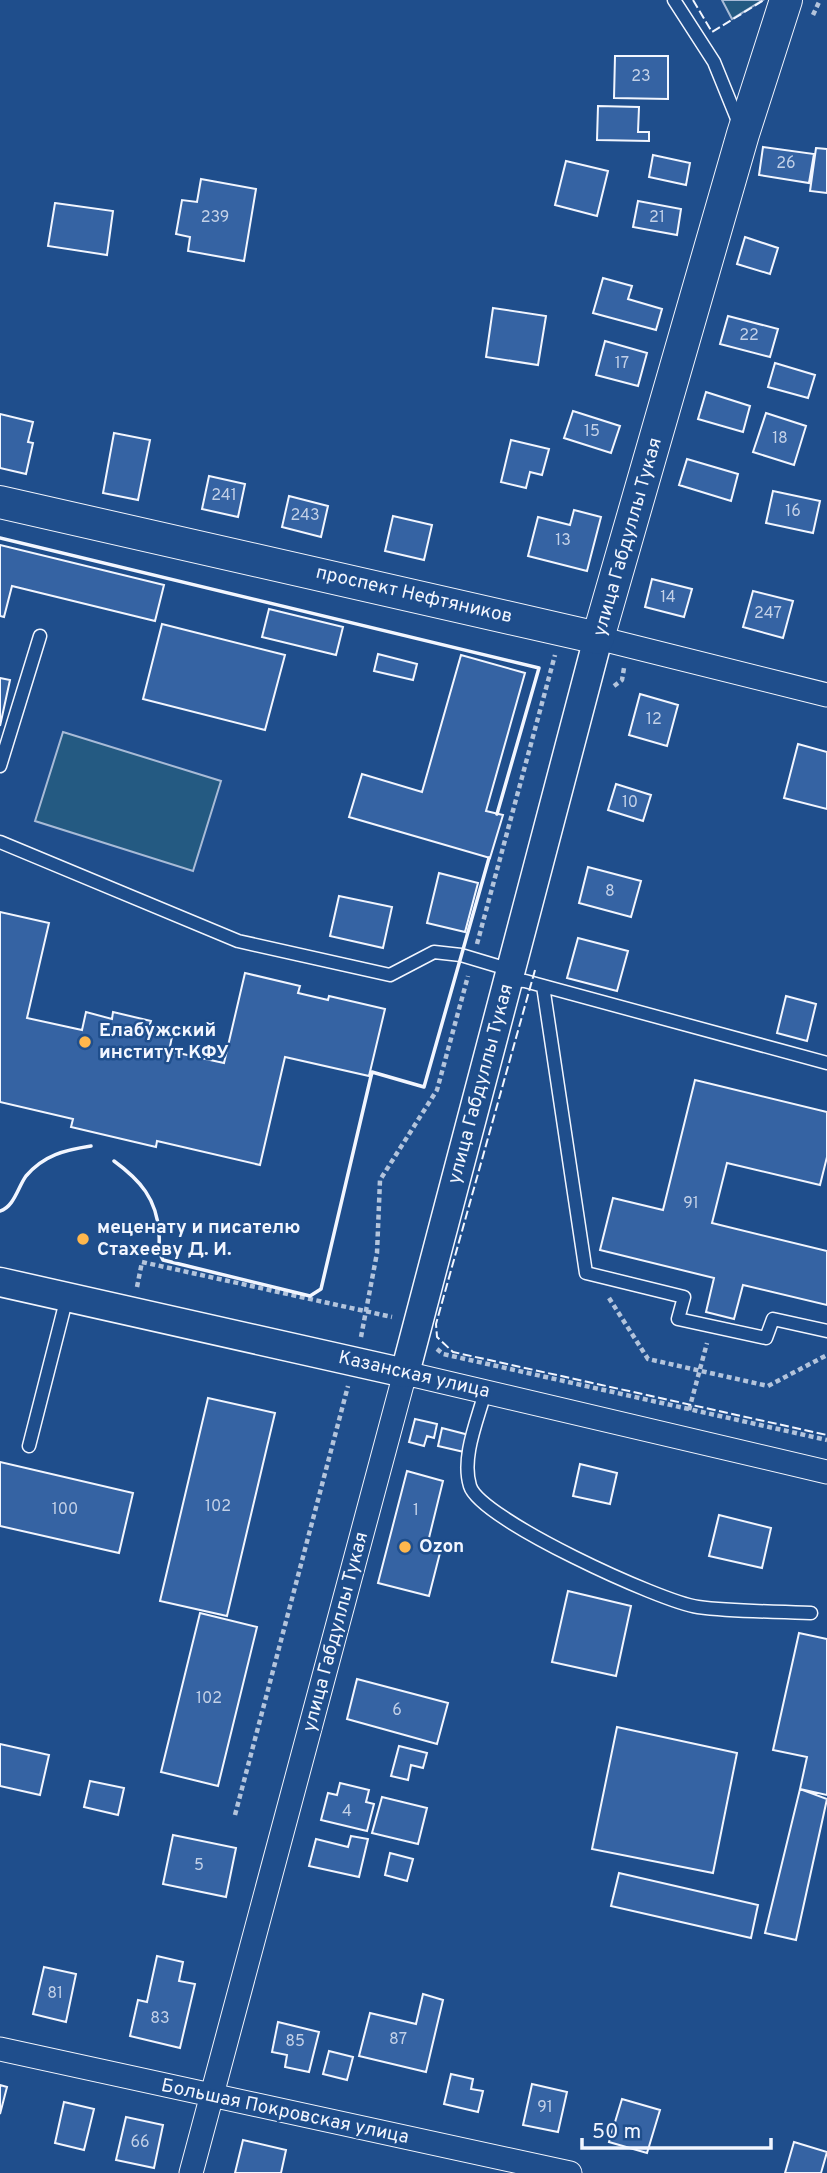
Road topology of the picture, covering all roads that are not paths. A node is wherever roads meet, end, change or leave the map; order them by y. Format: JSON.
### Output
{"nodes":[{"id":1,"x":674,"y":0,"type":"edge"},
{"id":2,"x":786,"y":0,"type":"edge"},
{"id":3,"x":743,"y":134,"type":"junction"},
{"id":4,"x":0,"y":502,"type":"edge"},
{"id":5,"x":40,"y":636,"type":"dead end"},
{"id":6,"x":613,"y":643,"type":"junction"},
{"id":7,"x":827,"y":695,"type":"edge"},
{"id":8,"x":0,"y":766,"type":"edge"},
{"id":9,"x":0,"y":842,"type":"edge"},
{"id":10,"x":510,"y":975,"type":"junction"},
{"id":11,"x":543,"y":986,"type":"junction"},
{"id":12,"x":827,"y":1063,"type":"edge"},
{"id":13,"x":0,"y":1282,"type":"edge"},
{"id":14,"x":67,"y":1297,"type":"junction"},
{"id":15,"x":827,"y":1331,"type":"edge"},
{"id":16,"x":405,"y":1373,"type":"junction"},
{"id":17,"x":485,"y":1392,"type":"junction"},
{"id":18,"x":29,"y":1446,"type":"dead end"},
{"id":19,"x":827,"y":1472,"type":"edge"},
{"id":20,"x":811,"y":1613,"type":"dead end"},
{"id":21,"x":0,"y":2049,"type":"edge"},
{"id":22,"x":212,"y":2097,"type":"junction"},
{"id":23,"x":191,"y":2173,"type":"edge"},
{"id":24,"x":570,"y":2173,"type":"edge"}],
"edges":[{"from":1,"to":3,"type":"lane"},
{"from":2,"to":3,"type":"main road","name":"улица Габдуллы Тукая"},
{"from":3,"to":6,"type":"main road","name":"улица Габдуллы Тукая"},
{"from":4,"to":6,"type":"main road","name":"проспект Нефтяников"},
{"from":5,"to":8,"type":"lane"},
{"from":6,"to":7,"type":"street","name":"проспект Нефтяников"},
{"from":6,"to":10,"type":"street","name":"улица Габдуллы Тукая"},
{"from":9,"to":10,"type":"lane"},
{"from":10,"to":11,"type":"lane"},
{"from":10,"to":16,"type":"street","name":"улица Габдуллы Тукая"},
{"from":11,"to":12,"type":"lane"},
{"from":11,"to":15,"type":"lane"},
{"from":13,"to":14,"type":"street","name":"Казанская улица"},
{"from":14,"to":16,"type":"street","name":"Казанская улица"},
{"from":14,"to":18,"type":"lane"},
{"from":16,"to":17,"type":"street","name":"Казанская улица"},
{"from":16,"to":22,"type":"street","name":"улица Габдуллы Тукая"},
{"from":17,"to":19,"type":"street","name":"Казанская улица"},
{"from":17,"to":20,"type":"lane"},
{"from":21,"to":22,"type":"street","name":"Большая Покровская улица"},
{"from":22,"to":23,"type":"street","name":"улица Габдуллы Тукая"},
{"from":22,"to":24,"type":"street","name":"Большая Покровская улица"}]}
